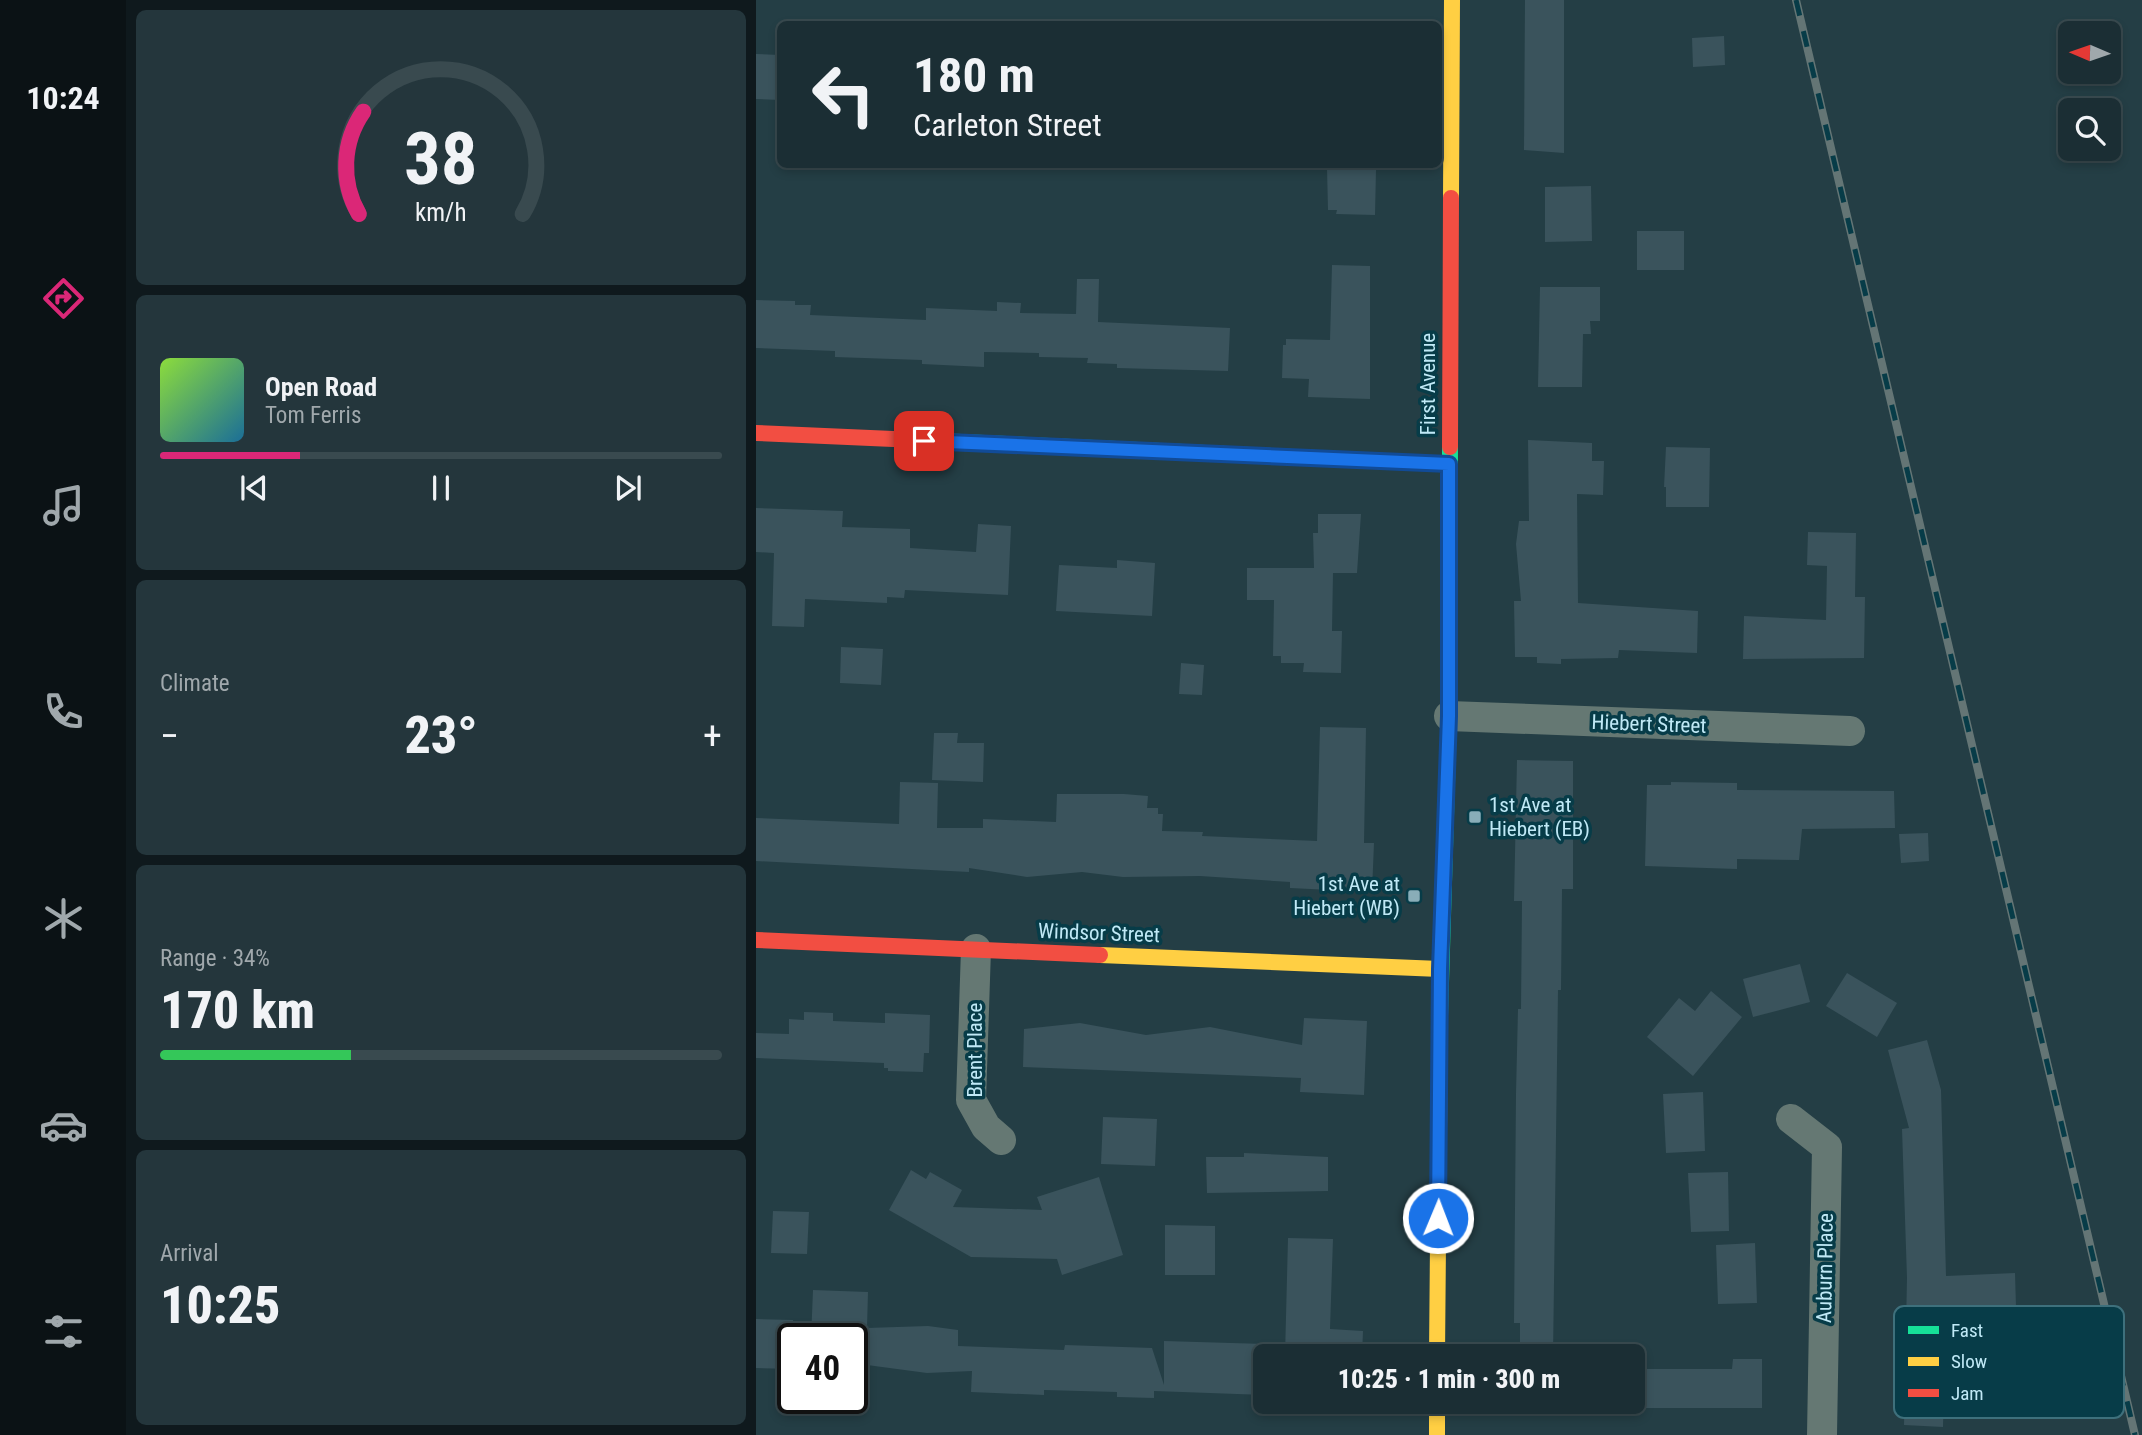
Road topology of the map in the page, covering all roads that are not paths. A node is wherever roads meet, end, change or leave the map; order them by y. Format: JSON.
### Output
{"nodes":[{"id":1,"x":1452,"y":0,"type":"edge"},
{"id":2,"x":756,"y":433,"type":"edge"},
{"id":3,"x":1449,"y":464,"type":"junction"},
{"id":4,"x":1449,"y":716,"type":"junction"},
{"id":5,"x":1850,"y":731,"type":"dead end"},
{"id":6,"x":756,"y":940,"type":"edge"},
{"id":7,"x":976,"y":949,"type":"junction"},
{"id":8,"x":1440,"y":969,"type":"junction"},
{"id":9,"x":1791,"y":1119,"type":"dead end"},
{"id":10,"x":1001,"y":1140,"type":"dead end"},
{"id":11,"x":1437,"y":1344,"type":"edge"},
{"id":12,"x":1437,"y":1414,"type":"edge"},
{"id":13,"x":1437,"y":1435,"type":"edge"},
{"id":14,"x":1822,"y":1435,"type":"edge"}],
"edges":[{"from":1,"to":3,"type":"street","name":"First Avenue"},
{"from":2,"to":3,"type":"street"},
{"from":3,"to":4,"type":"street","name":"First Avenue"},
{"from":4,"to":5,"type":"street","name":"Hiebert Street"},
{"from":4,"to":8,"type":"street","name":"First Avenue"},
{"from":6,"to":7,"type":"street","name":"Windsor Street"},
{"from":7,"to":8,"type":"street","name":"Windsor Street"},
{"from":7,"to":10,"type":"street","name":"Brent Place"},
{"from":8,"to":11,"type":"street","name":"First Avenue"},
{"from":9,"to":14,"type":"street","name":"Auburn Place"},
{"from":12,"to":13,"type":"street"}]}
